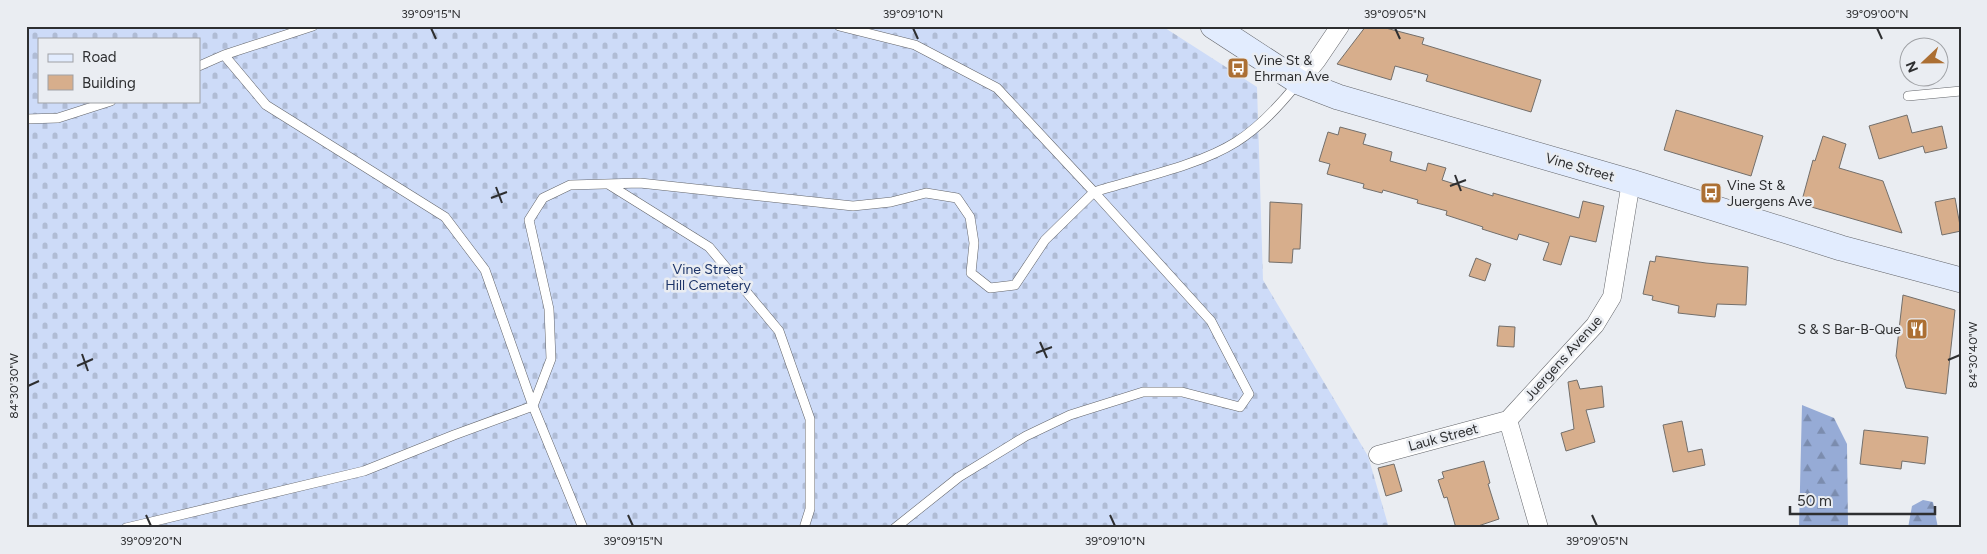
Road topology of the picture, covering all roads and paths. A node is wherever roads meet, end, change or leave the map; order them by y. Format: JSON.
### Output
{"nodes":[{"id":1,"x":313,"y":26,"type":"edge"},
{"id":2,"x":839,"y":26,"type":"edge"},
{"id":3,"x":1213,"y":26,"type":"edge"},
{"id":4,"x":1340,"y":26,"type":"edge"},
{"id":5,"x":224,"y":55,"type":"junction"},
{"id":6,"x":200,"y":66,"type":"edge"},
{"id":7,"x":1299,"y":82,"type":"junction"},
{"id":8,"x":1961,"y":91,"type":"edge"},
{"id":9,"x":1908,"y":96,"type":"dead end"},
{"id":10,"x":108,"y":102,"type":"edge"},
{"id":11,"x":26,"y":119,"type":"edge"},
{"id":12,"x":1631,"y":182,"type":"junction"},
{"id":13,"x":608,"y":184,"type":"junction"},
{"id":14,"x":1094,"y":192,"type":"junction"},
{"id":15,"x":1961,"y":280,"type":"edge"},
{"id":16,"x":533,"y":406,"type":"junction"},
{"id":17,"x":1508,"y":420,"type":"junction"},
{"id":18,"x":1378,"y":455,"type":"dead end"},
{"id":19,"x":126,"y":528,"type":"edge"},
{"id":20,"x":583,"y":528,"type":"edge"},
{"id":21,"x":804,"y":528,"type":"edge"},
{"id":22,"x":895,"y":528,"type":"edge"},
{"id":23,"x":1539,"y":528,"type":"edge"}],
"edges":[{"from":1,"to":5,"type":"lane"},
{"from":2,"to":14,"type":"lane"},
{"from":3,"to":7,"type":"main road","name":"Vine Street"},
{"from":4,"to":7,"type":"street"},
{"from":5,"to":6,"type":"lane"},
{"from":5,"to":16,"type":"lane"},
{"from":7,"to":12,"type":"main road","name":"Vine Street"},
{"from":7,"to":14,"type":"lane"},
{"from":8,"to":9,"type":"lane"},
{"from":10,"to":11,"type":"lane"},
{"from":12,"to":15,"type":"main road","name":"Vine Street"},
{"from":12,"to":17,"type":"street","name":"Juergens Avenue"},
{"from":13,"to":14,"type":"lane"},
{"from":13,"to":16,"type":"lane"},
{"from":13,"to":21,"type":"lane"},
{"from":14,"to":22,"type":"lane"},
{"from":16,"to":19,"type":"lane"},
{"from":16,"to":20,"type":"lane"},
{"from":17,"to":18,"type":"street","name":"Lauk Street"},
{"from":17,"to":23,"type":"street"}]}
